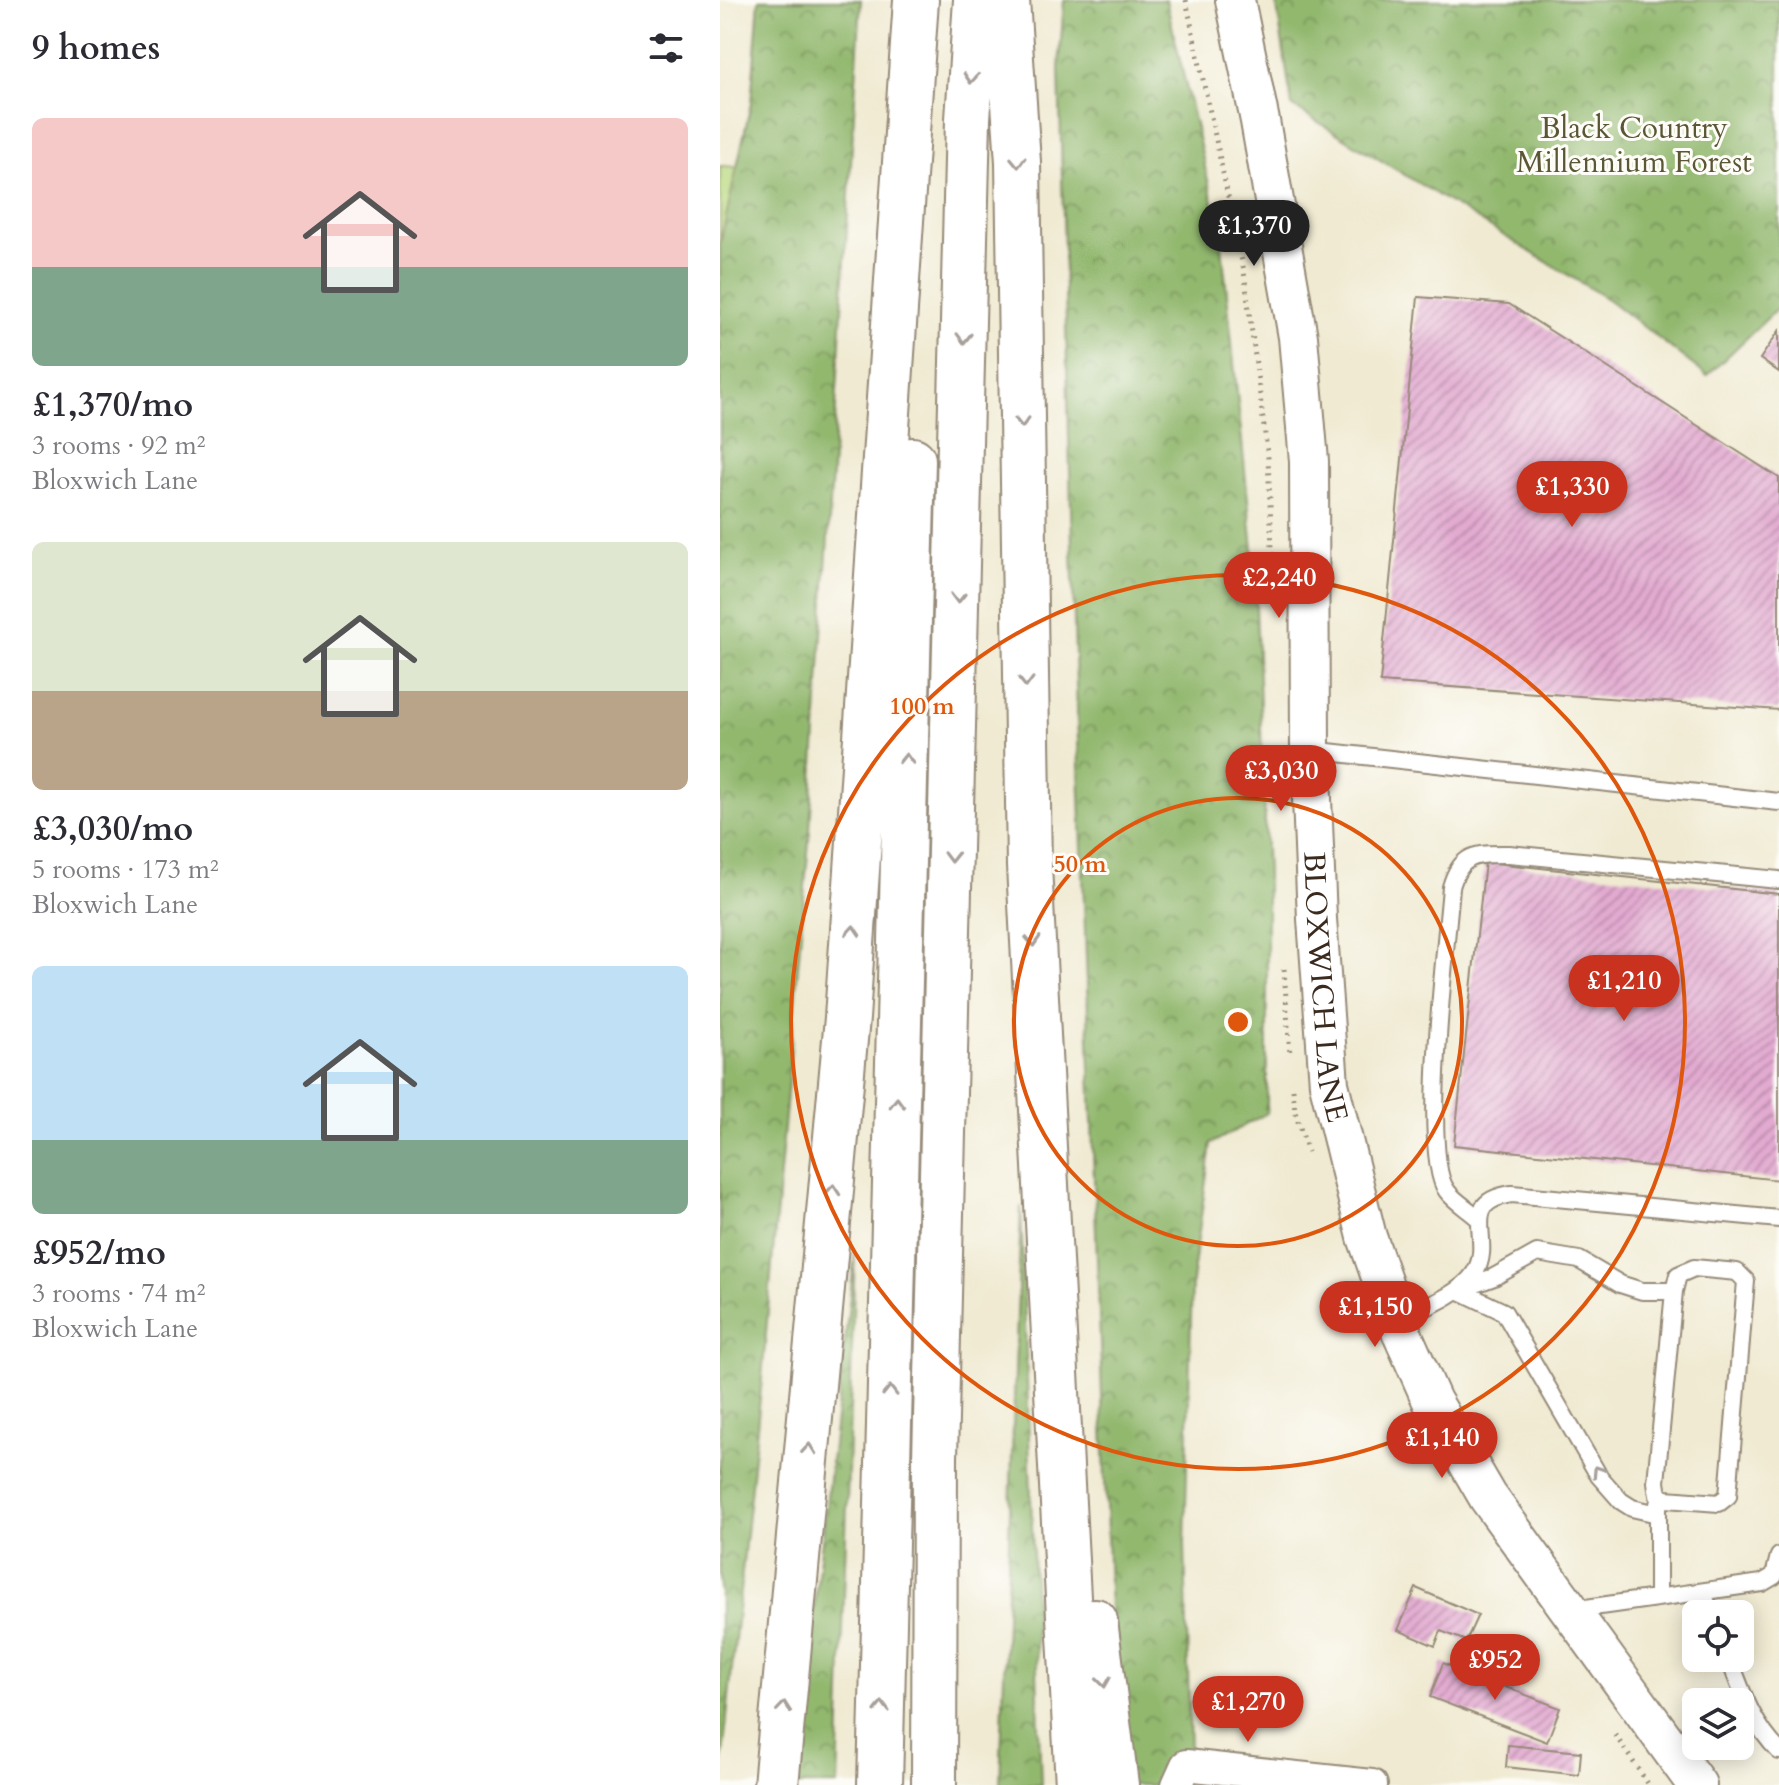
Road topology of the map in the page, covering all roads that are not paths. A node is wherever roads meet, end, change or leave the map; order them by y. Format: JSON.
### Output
{"nodes":[{"id":1,"x":916,"y":0,"type":"edge"},
{"id":2,"x":925,"y":0,"type":"edge"},
{"id":3,"x":976,"y":0,"type":"edge"},
{"id":4,"x":1007,"y":0,"type":"edge"},
{"id":5,"x":1235,"y":0,"type":"edge"},
{"id":6,"x":1310,"y":750,"type":"junction"},
{"id":7,"x":1779,"y":802,"type":"edge"},
{"id":8,"x":1779,"y":880,"type":"edge"},
{"id":9,"x":1479,"y":1219,"type":"junction"},
{"id":10,"x":1779,"y":1219,"type":"edge"},
{"id":11,"x":1456,"y":1290,"type":"junction"},
{"id":12,"x":1674,"y":1291,"type":"junction"},
{"id":13,"x":1396,"y":1320,"type":"junction"},
{"id":14,"x":1056,"y":1355,"type":"junction"},
{"id":15,"x":1658,"y":1495,"type":"junction"},
{"id":16,"x":1658,"y":1514,"type":"junction"},
{"id":17,"x":1779,"y":1556,"type":"edge"},
{"id":18,"x":1703,"y":1592,"type":"junction"},
{"id":19,"x":1658,"y":1598,"type":"junction"},
{"id":20,"x":1706,"y":1600,"type":"edge"},
{"id":21,"x":1570,"y":1610,"type":"junction"},
{"id":22,"x":1734,"y":1672,"type":"edge"},
{"id":23,"x":1779,"y":1751,"type":"edge"},
{"id":24,"x":776,"y":1785,"type":"edge"},
{"id":25,"x":880,"y":1785,"type":"edge"},
{"id":26,"x":934,"y":1785,"type":"edge"},
{"id":27,"x":1078,"y":1785,"type":"edge"},
{"id":28,"x":1116,"y":1785,"type":"edge"},
{"id":29,"x":1177,"y":1785,"type":"edge"},
{"id":30,"x":1372,"y":1785,"type":"edge"},
{"id":31,"x":1697,"y":1785,"type":"edge"}],
"edges":[{"from":24,"to":1,"type":"highway","one_way":true},
{"from":25,"to":2,"type":"highway","one_way":true},
{"from":3,"to":26,"type":"highway","one_way":true},
{"from":4,"to":14,"type":"highway","one_way":true},
{"from":5,"to":6,"type":"street","name":"BLOXWICH LANE"},
{"from":6,"to":7,"type":"lane"},
{"from":6,"to":13,"type":"street","name":"BLOXWICH LANE"},
{"from":8,"to":9,"type":"lane"},
{"from":9,"to":10,"type":"lane"},
{"from":9,"to":11,"type":"lane"},
{"from":11,"to":12,"type":"lane"},
{"from":11,"to":13,"type":"lane"},
{"from":16,"to":11,"type":"lane","one_way":true},
{"from":12,"to":15,"type":"lane"},
{"from":12,"to":15,"type":"lane"},
{"from":13,"to":21,"type":"street","name":"BLOXWICH LANE"},
{"from":14,"to":27,"type":"highway"},
{"from":14,"to":28,"type":"highway","one_way":true},
{"from":15,"to":16,"type":"lane"},
{"from":16,"to":19,"type":"lane"},
{"from":17,"to":18,"type":"lane"},
{"from":18,"to":19,"type":"lane"},
{"from":18,"to":20,"type":"lane"},
{"from":19,"to":21,"type":"lane"},
{"from":21,"to":31,"type":"street","name":"BLOXWICH LANE"},
{"from":22,"to":23,"type":"lane"},
{"from":29,"to":30,"type":"street"}]}
